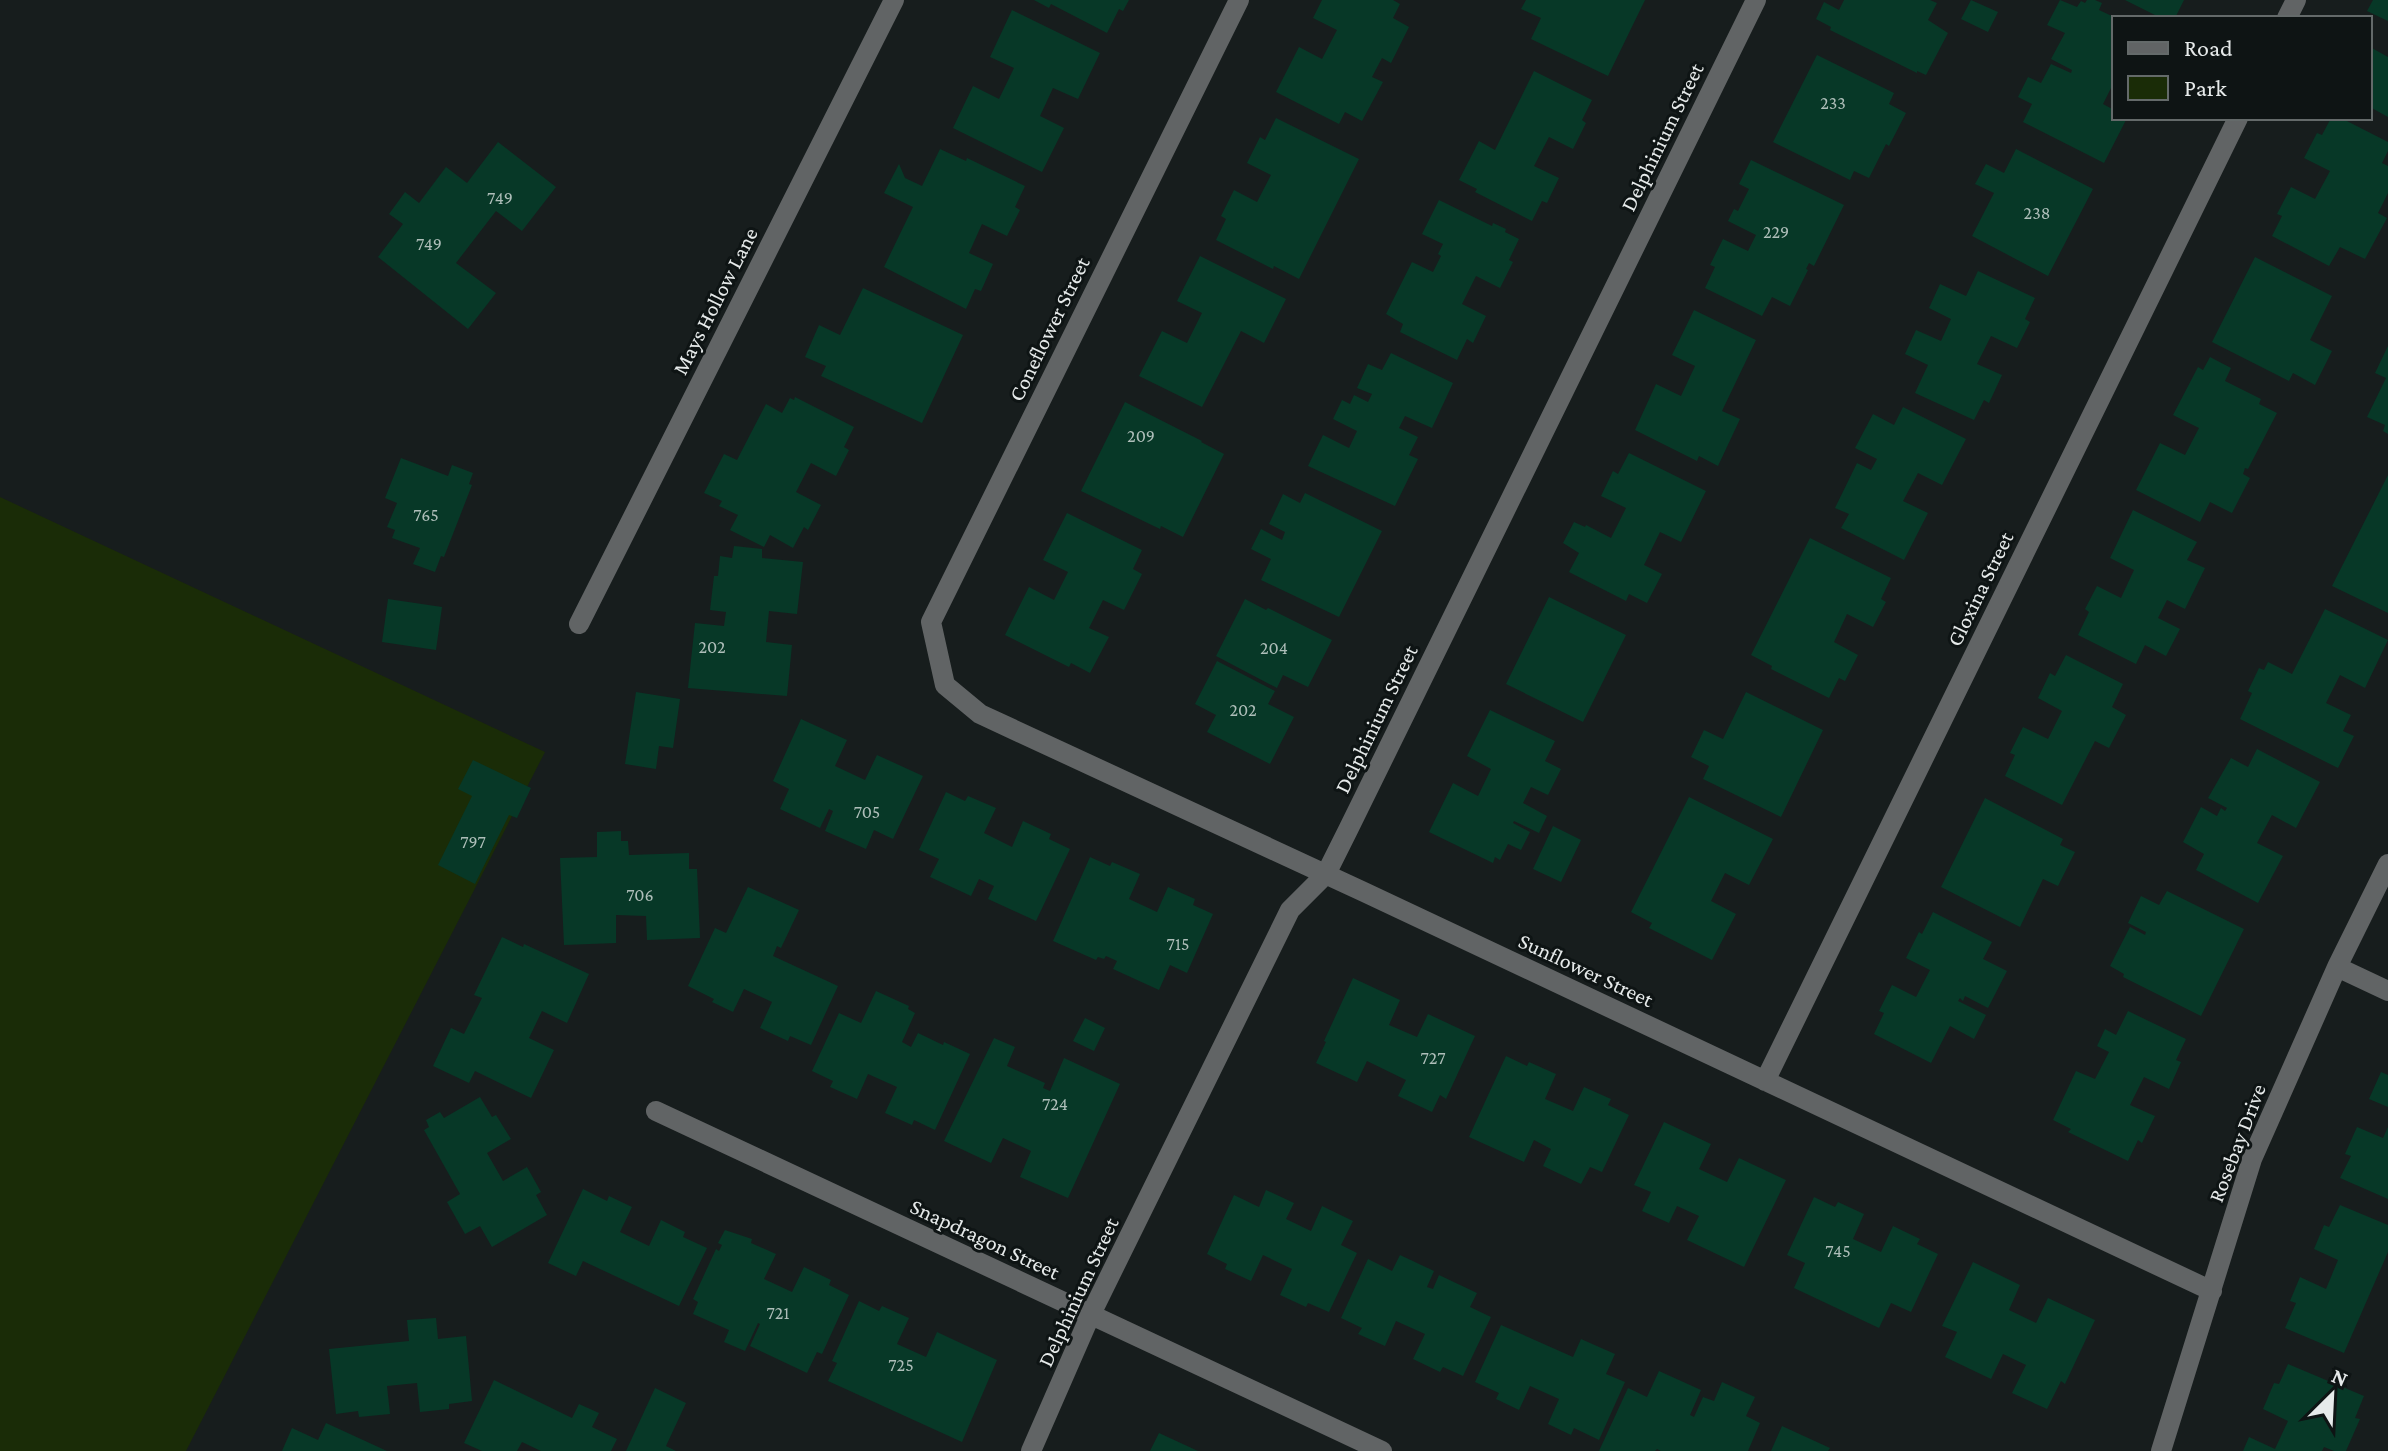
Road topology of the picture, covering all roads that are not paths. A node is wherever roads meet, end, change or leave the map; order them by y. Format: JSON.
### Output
{"nodes":[{"id":1,"x":894,"y":0,"type":"edge"},
{"id":2,"x":1239,"y":0,"type":"edge"},
{"id":3,"x":1756,"y":0,"type":"edge"},
{"id":4,"x":2237,"y":120,"type":"edge"},
{"id":5,"x":579,"y":624,"type":"dead end"},
{"id":6,"x":945,"y":685,"type":"joint"},
{"id":7,"x":2388,"y":864,"type":"edge"},
{"id":8,"x":1326,"y":874,"type":"junction"},
{"id":9,"x":2337,"y":967,"type":"junction"},
{"id":10,"x":2388,"y":991,"type":"edge"},
{"id":11,"x":1765,"y":1081,"type":"junction"},
{"id":12,"x":656,"y":1111,"type":"dead end"},
{"id":13,"x":2212,"y":1291,"type":"junction"},
{"id":14,"x":1090,"y":1316,"type":"junction"},
{"id":15,"x":1031,"y":1451,"type":"edge"},
{"id":16,"x":1382,"y":1451,"type":"edge"},
{"id":17,"x":2161,"y":1451,"type":"edge"}],
"edges":[{"from":1,"to":5,"type":"street","name":"Mays Hollow Lane"},
{"from":2,"to":6,"type":"street","name":"Coneflower Street"},
{"from":3,"to":8,"type":"street","name":"Delphinium Street"},
{"from":4,"to":11,"type":"street","name":"Gloxina Street"},
{"from":6,"to":8,"type":"street","name":"Sunflower Street"},
{"from":7,"to":9,"type":"street","name":"Rosebay Drive"},
{"from":8,"to":11,"type":"street","name":"Sunflower Street"},
{"from":8,"to":14,"type":"street","name":"Delphinium Street"},
{"from":9,"to":10,"type":"street"},
{"from":9,"to":13,"type":"street","name":"Rosebay Drive"},
{"from":11,"to":13,"type":"street","name":"Sunflower Street"},
{"from":12,"to":14,"type":"street","name":"Snapdragon Street"},
{"from":13,"to":17,"type":"street","name":"Rosebay Drive"},
{"from":14,"to":15,"type":"street","name":"Delphinium Street"},
{"from":14,"to":16,"type":"street","name":"Snapdragon Street"}]}
